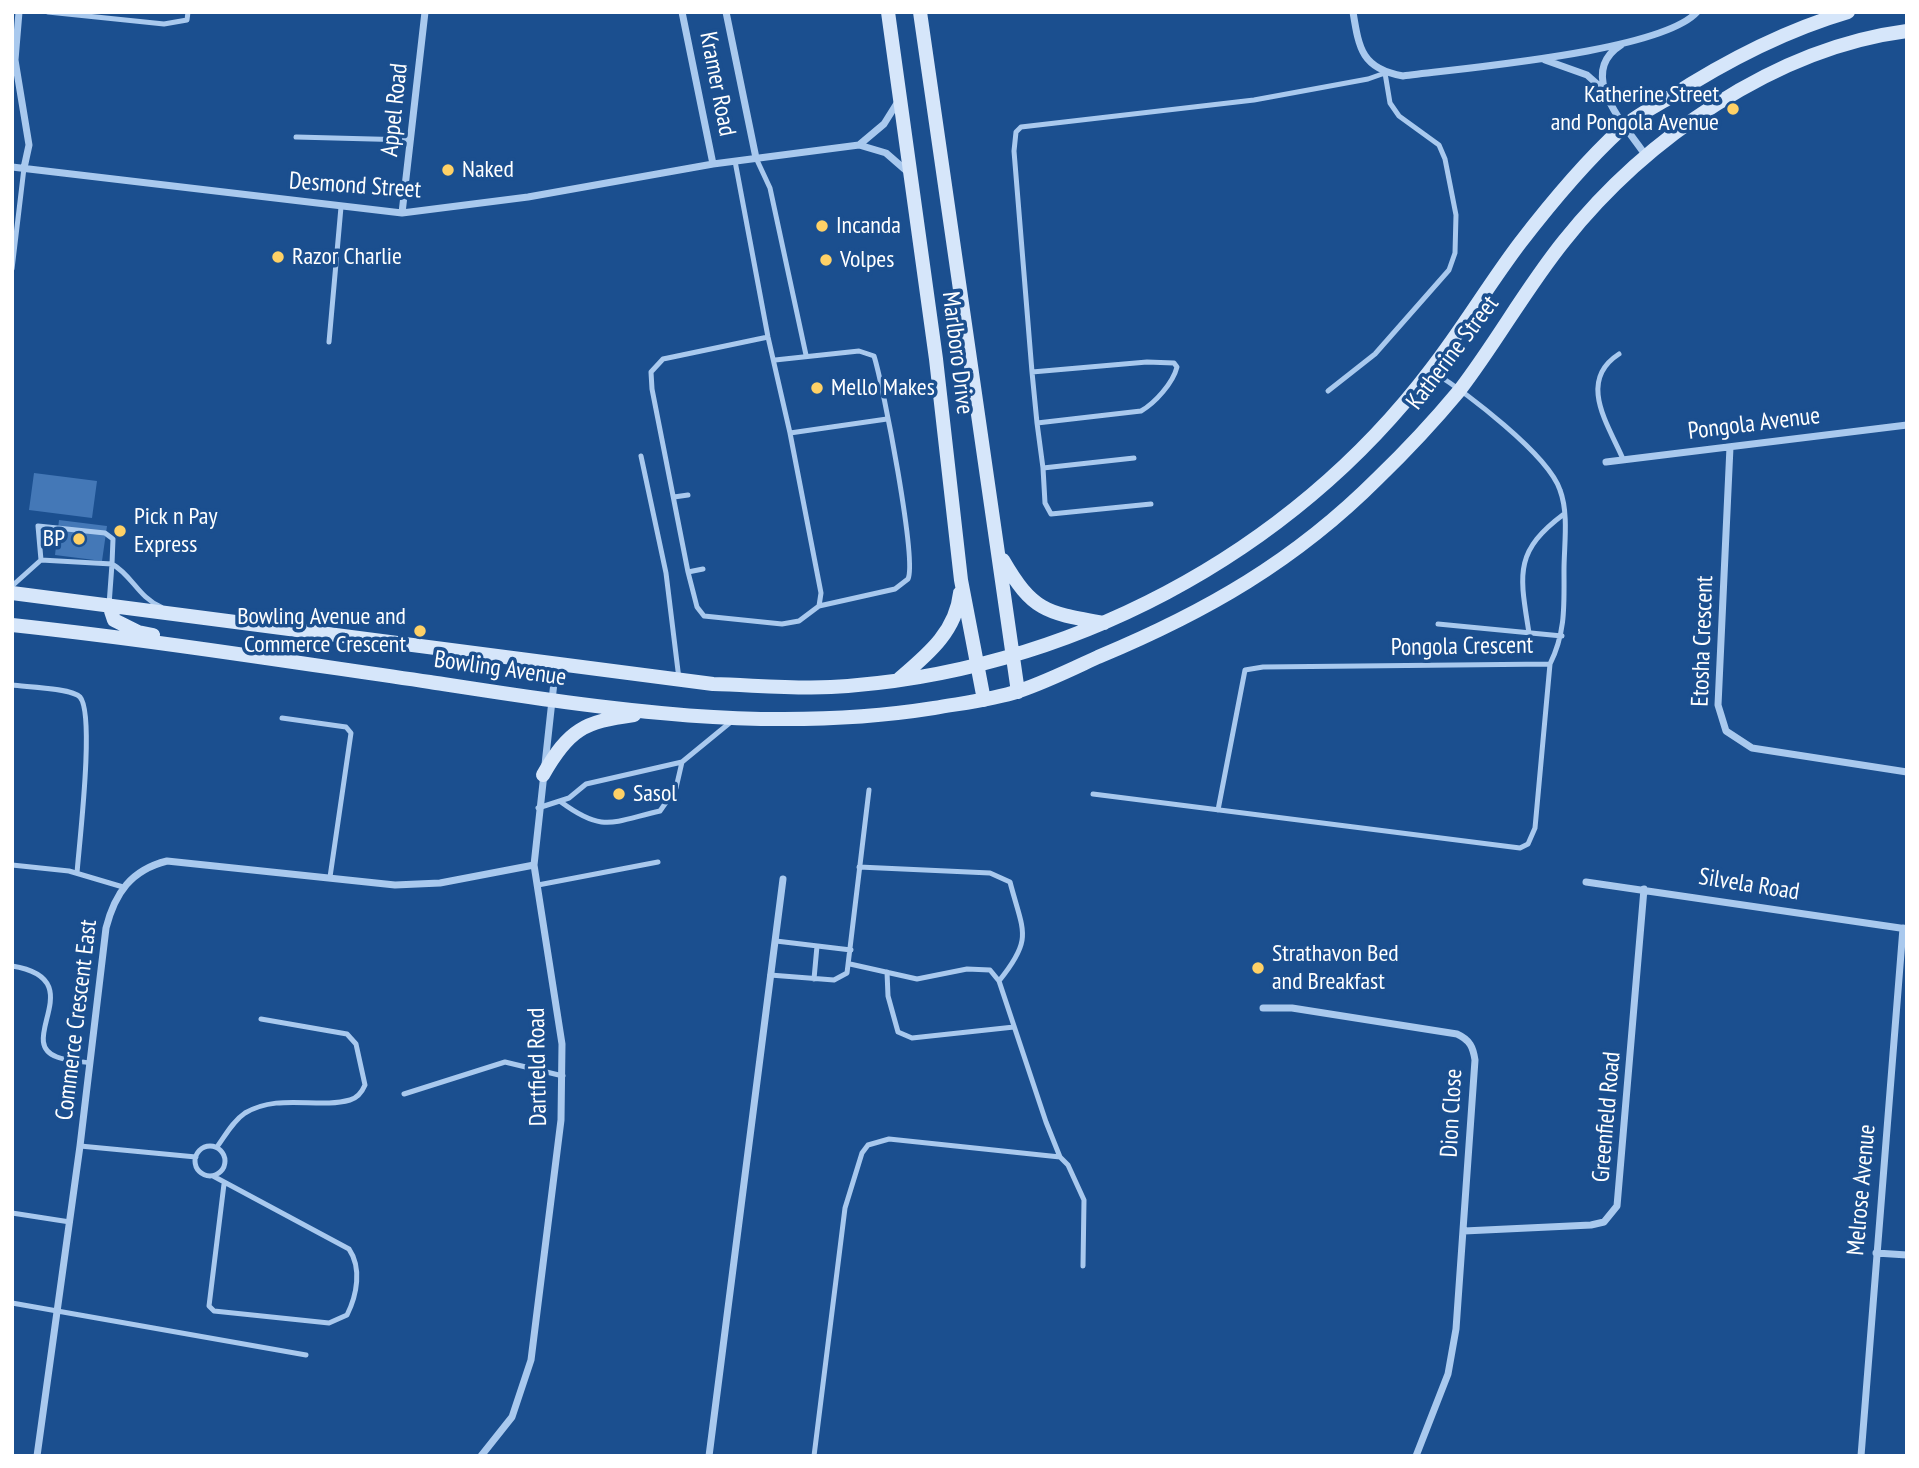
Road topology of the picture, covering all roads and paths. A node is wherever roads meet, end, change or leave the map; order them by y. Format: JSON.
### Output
{"nodes":[{"id":1,"x":19,"y":12,"type":"edge"},
{"id":2,"x":48,"y":12,"type":"edge"},
{"id":3,"x":188,"y":12,"type":"edge"},
{"id":4,"x":425,"y":12,"type":"edge"},
{"id":5,"x":682,"y":12,"type":"edge"},
{"id":6,"x":726,"y":12,"type":"edge"},
{"id":7,"x":888,"y":12,"type":"edge"},
{"id":8,"x":920,"y":12,"type":"edge"},
{"id":9,"x":1353,"y":12,"type":"edge"},
{"id":10,"x":1697,"y":12,"type":"edge"},
{"id":11,"x":1848,"y":12,"type":"edge"},
{"id":12,"x":70,"y":13,"type":"edge"},
{"id":13,"x":1907,"y":32,"type":"edge"},
{"id":14,"x":1624,"y":43,"type":"junction"},
{"id":15,"x":1541,"y":59,"type":"junction"},
{"id":16,"x":1385,"y":73,"type":"junction"},
{"id":17,"x":1604,"y":90,"type":"junction"},
{"id":18,"x":899,"y":99,"type":"junction"},
{"id":19,"x":1625,"y":125,"type":"junction"},
{"id":20,"x":296,"y":137,"type":"dead end"},
{"id":21,"x":410,"y":140,"type":"junction"},
{"id":22,"x":859,"y":145,"type":"junction"},
{"id":23,"x":1646,"y":156,"type":"junction"},
{"id":24,"x":756,"y":158,"type":"junction"},
{"id":25,"x":735,"y":161,"type":"junction"},
{"id":26,"x":713,"y":164,"type":"junction"},
{"id":27,"x":12,"y":167,"type":"edge"},
{"id":28,"x":24,"y":168,"type":"junction"},
{"id":29,"x":911,"y":175,"type":"junction"},
{"id":30,"x":341,"y":207,"type":"junction"},
{"id":31,"x":402,"y":213,"type":"junction"},
{"id":32,"x":12,"y":269,"type":"edge"},
{"id":33,"x":768,"y":337,"type":"junction"},
{"id":34,"x":329,"y":342,"type":"dead end"},
{"id":35,"x":1619,"y":354,"type":"dead end"},
{"id":36,"x":806,"y":355,"type":"junction"},
{"id":37,"x":775,"y":360,"type":"junction"},
{"id":38,"x":1431,"y":370,"type":"junction"},
{"id":39,"x":1032,"y":372,"type":"junction"},
{"id":40,"x":1460,"y":389,"type":"junction"},
{"id":41,"x":1328,"y":391,"type":"dead end"},
{"id":42,"x":887,"y":419,"type":"junction"},
{"id":43,"x":1037,"y":423,"type":"junction"},
{"id":44,"x":1907,"y":425,"type":"edge"},
{"id":45,"x":790,"y":433,"type":"junction"},
{"id":46,"x":1730,"y":447,"type":"junction"},
{"id":47,"x":641,"y":456,"type":"dead end"},
{"id":48,"x":1134,"y":458,"type":"dead end"},
{"id":49,"x":1623,"y":459,"type":"junction"},
{"id":50,"x":1606,"y":462,"type":"dead end"},
{"id":51,"x":1043,"y":468,"type":"junction"},
{"id":52,"x":688,"y":495,"type":"dead end"},
{"id":53,"x":674,"y":497,"type":"junction"},
{"id":54,"x":1151,"y":504,"type":"dead end"},
{"id":55,"x":1564,"y":514,"type":"junction"},
{"id":56,"x":998,"y":553,"type":"junction"},
{"id":57,"x":41,"y":560,"type":"junction"},
{"id":58,"x":112,"y":564,"type":"junction"},
{"id":59,"x":703,"y":569,"type":"dead end"},
{"id":60,"x":688,"y":572,"type":"junction"},
{"id":61,"x":961,"y":580,"type":"junction"},
{"id":62,"x":12,"y":586,"type":"edge"},
{"id":63,"x":12,"y":593,"type":"edge"},
{"id":64,"x":109,"y":605,"type":"junction"},
{"id":65,"x":819,"y":606,"type":"junction"},
{"id":66,"x":175,"y":613,"type":"junction"},
{"id":67,"x":1104,"y":623,"type":"junction"},
{"id":68,"x":1438,"y":624,"type":"dead end"},
{"id":69,"x":12,"y":625,"type":"edge"},
{"id":70,"x":33,"y":628,"type":"junction"},
{"id":71,"x":12,"y":632,"type":"edge"},
{"id":72,"x":1529,"y":633,"type":"junction"},
{"id":73,"x":1562,"y":636,"type":"junction"},
{"id":74,"x":1012,"y":656,"type":"junction"},
{"id":75,"x":254,"y":658,"type":"junction"},
{"id":76,"x":556,"y":664,"type":"junction"},
{"id":77,"x":976,"y":664,"type":"junction"},
{"id":78,"x":1550,"y":664,"type":"junction"},
{"id":79,"x":679,"y":679,"type":"junction"},
{"id":80,"x":898,"y":680,"type":"junction"},
{"id":81,"x":12,"y":685,"type":"edge"},
{"id":82,"x":1018,"y":692,"type":"junction"},
{"id":83,"x":551,"y":700,"type":"junction"},
{"id":84,"x":984,"y":700,"type":"junction"},
{"id":85,"x":653,"y":712,"type":"junction"},
{"id":86,"x":282,"y":718,"type":"dead end"},
{"id":87,"x":734,"y":719,"type":"junction"},
{"id":88,"x":682,"y":762,"type":"junction"},
{"id":89,"x":1907,"y":772,"type":"edge"},
{"id":90,"x":543,"y":775,"type":"junction"},
{"id":91,"x":869,"y":790,"type":"dead end"},
{"id":92,"x":1093,"y":794,"type":"dead end"},
{"id":93,"x":561,"y":802,"type":"junction"},
{"id":94,"x":538,"y":808,"type":"junction"},
{"id":95,"x":1218,"y":810,"type":"junction"},
{"id":96,"x":658,"y":862,"type":"dead end"},
{"id":97,"x":12,"y":865,"type":"edge"},
{"id":98,"x":534,"y":865,"type":"junction"},
{"id":99,"x":859,"y":867,"type":"junction"},
{"id":100,"x":77,"y":873,"type":"junction"},
{"id":101,"x":330,"y":877,"type":"junction"},
{"id":102,"x":783,"y":879,"type":"dead end"},
{"id":103,"x":1586,"y":882,"type":"dead end"},
{"id":104,"x":538,"y":885,"type":"junction"},
{"id":105,"x":123,"y":887,"type":"junction"},
{"id":106,"x":1644,"y":889,"type":"junction"},
{"id":107,"x":1905,"y":928,"type":"edge"},
{"id":108,"x":776,"y":941,"type":"junction"},
{"id":109,"x":817,"y":946,"type":"junction"},
{"id":110,"x":852,"y":950,"type":"junction"},
{"id":111,"x":850,"y":964,"type":"junction"},
{"id":112,"x":12,"y":966,"type":"edge"},
{"id":113,"x":887,"y":972,"type":"junction"},
{"id":114,"x":770,"y":975,"type":"junction"},
{"id":115,"x":814,"y":979,"type":"junction"},
{"id":116,"x":999,"y":981,"type":"junction"},
{"id":117,"x":1263,"y":1008,"type":"dead end"},
{"id":118,"x":261,"y":1019,"type":"dead end"},
{"id":119,"x":1014,"y":1027,"type":"junction"},
{"id":120,"x":90,"y":1063,"type":"junction"},
{"id":121,"x":563,"y":1076,"type":"junction"},
{"id":122,"x":404,"y":1094,"type":"dead end"},
{"id":123,"x":80,"y":1146,"type":"junction"},
{"id":124,"x":217,"y":1147,"type":"junction"},
{"id":125,"x":196,"y":1157,"type":"junction"},
{"id":126,"x":1060,"y":1157,"type":"junction"},
{"id":127,"x":213,"y":1176,"type":"junction"},
{"id":128,"x":224,"y":1184,"type":"junction"},
{"id":129,"x":12,"y":1213,"type":"edge"},
{"id":130,"x":70,"y":1223,"type":"junction"},
{"id":131,"x":1464,"y":1231,"type":"junction"},
{"id":132,"x":1876,"y":1253,"type":"junction"},
{"id":133,"x":1907,"y":1255,"type":"edge"},
{"id":134,"x":1083,"y":1266,"type":"dead end"},
{"id":135,"x":12,"y":1303,"type":"edge"},
{"id":136,"x":55,"y":1312,"type":"junction"},
{"id":137,"x":306,"y":1355,"type":"dead end"},
{"id":138,"x":37,"y":1456,"type":"edge"},
{"id":139,"x":481,"y":1456,"type":"edge"},
{"id":140,"x":709,"y":1456,"type":"edge"},
{"id":141,"x":814,"y":1456,"type":"edge"},
{"id":142,"x":1416,"y":1456,"type":"edge"},
{"id":143,"x":1861,"y":1456,"type":"edge"}],
"edges":[{"from":1,"to":28,"type":"street"},
{"from":2,"to":12,"type":"lane"},
{"from":3,"to":12,"type":"lane"},
{"from":4,"to":21,"type":"street","name":"Appel Road"},
{"from":5,"to":26,"type":"street","name":"Kramer Road"},
{"from":6,"to":24,"type":"street","name":"Kramer Road"},
{"from":7,"to":18,"type":"main road","name":"Marlboro Drive"},
{"from":8,"to":56,"type":"main road","name":"Marlboro Drive"},
{"from":9,"to":16,"type":"street"},
{"from":10,"to":14,"type":"street"},
{"from":11,"to":19,"type":"main road","name":"Katherine Street"},
{"from":13,"to":23,"type":"main road","name":"Katherine Street"},
{"from":14,"to":15,"type":"street"},
{"from":14,"to":17,"type":"street"},
{"from":15,"to":16,"type":"street"},
{"from":15,"to":17,"type":"street"},
{"from":16,"to":39,"type":"lane"},
{"from":16,"to":41,"type":"lane"},
{"from":17,"to":19,"type":"street"},
{"from":18,"to":22,"type":"street"},
{"from":18,"to":29,"type":"main road","name":"Marlboro Drive"},
{"from":19,"to":23,"type":"street"},
{"from":19,"to":38,"type":"main road","name":"Katherine Street"},
{"from":20,"to":21,"type":"lane"},
{"from":21,"to":31,"type":"street","name":"Appel Road"},
{"from":22,"to":24,"type":"street","name":"Desmond Street"},
{"from":22,"to":29,"type":"street","name":"Desmond Street"},
{"from":23,"to":40,"type":"main road","name":"Katherine Street"},
{"from":24,"to":25,"type":"street","name":"Desmond Street"},
{"from":24,"to":36,"type":"lane"},
{"from":25,"to":26,"type":"street","name":"Desmond Street"},
{"from":25,"to":33,"type":"lane"},
{"from":26,"to":31,"type":"street","name":"Desmond Street"},
{"from":27,"to":28,"type":"street","name":"Desmond Street"},
{"from":28,"to":30,"type":"street","name":"Desmond Street"},
{"from":28,"to":32,"type":"lane"},
{"from":29,"to":61,"type":"main road","name":"Marlboro Drive"},
{"from":30,"to":31,"type":"street","name":"Desmond Street"},
{"from":30,"to":34,"type":"lane"},
{"from":33,"to":37,"type":"lane"},
{"from":33,"to":53,"type":"lane"},
{"from":35,"to":49,"type":"lane"},
{"from":36,"to":37,"type":"lane"},
{"from":36,"to":42,"type":"lane"},
{"from":37,"to":45,"type":"lane"},
{"from":38,"to":40,"type":"lane","name":"Pongola Crescent"},
{"from":38,"to":67,"type":"main road","name":"Katherine Street"},
{"from":39,"to":43,"type":"lane"},
{"from":39,"to":43,"type":"lane"},
{"from":40,"to":55,"type":"lane","name":"Pongola Crescent"},
{"from":40,"to":82,"type":"main road","name":"Katherine Street"},
{"from":42,"to":45,"type":"lane"},
{"from":42,"to":65,"type":"lane"},
{"from":43,"to":51,"type":"lane"},
{"from":44,"to":46,"type":"street","name":"Pongola Avenue"},
{"from":45,"to":65,"type":"lane"},
{"from":46,"to":49,"type":"street","name":"Pongola Avenue"},
{"from":46,"to":89,"type":"street","name":"Etosha Crescent"},
{"from":47,"to":79,"type":"lane"},
{"from":48,"to":51,"type":"lane"},
{"from":49,"to":50,"type":"street","name":"Pongola Avenue"},
{"from":51,"to":54,"type":"lane"},
{"from":52,"to":53,"type":"lane"},
{"from":53,"to":60,"type":"lane"},
{"from":55,"to":72,"type":"lane"},
{"from":55,"to":73,"type":"lane","name":"Pongola Crescent"},
{"from":56,"to":67,"type":"main road"},
{"from":56,"to":74,"type":"main road","name":"Marlboro Drive"},
{"from":57,"to":58,"type":"lane"},
{"from":57,"to":58,"type":"lane"},
{"from":57,"to":62,"type":"lane"},
{"from":58,"to":64,"type":"lane"},
{"from":58,"to":66,"type":"lane"},
{"from":59,"to":60,"type":"lane"},
{"from":60,"to":65,"type":"lane"},
{"from":61,"to":77,"type":"main road","name":"Marlboro Drive"},
{"from":61,"to":80,"type":"main road"},
{"from":63,"to":64,"type":"main road","name":"Bowling Avenue"},
{"from":64,"to":66,"type":"main road","name":"Bowling Avenue"},
{"from":64,"to":75,"type":"main road"},
{"from":66,"to":76,"type":"main road","name":"Bowling Avenue"},
{"from":67,"to":74,"type":"main road","name":"Katherine Street"},
{"from":68,"to":72,"type":"lane"},
{"from":69,"to":70,"type":"main road","name":"Bowling Avenue"},
{"from":70,"to":71,"type":"main road"},
{"from":70,"to":75,"type":"main road","name":"Bowling Avenue"},
{"from":72,"to":73,"type":"lane"},
{"from":73,"to":78,"type":"lane","name":"Pongola Crescent"},
{"from":74,"to":77,"type":"main road","name":"Katherine Street"},
{"from":74,"to":82,"type":"main road","name":"Marlboro Drive"},
{"from":75,"to":83,"type":"main road","name":"Bowling Avenue"},
{"from":76,"to":79,"type":"main road","name":"Bowling Avenue"},
{"from":76,"to":83,"type":"street","name":"Dartfield Road"},
{"from":77,"to":80,"type":"main road","name":"Bowling Avenue"},
{"from":77,"to":84,"type":"main road","name":"Marlboro Drive"},
{"from":78,"to":95,"type":"lane","name":"Pongola Crescent"},
{"from":78,"to":95,"type":"lane"},
{"from":79,"to":80,"type":"main road","name":"Bowling Avenue"},
{"from":81,"to":100,"type":"lane"},
{"from":82,"to":84,"type":"main road","name":"Katherine Street"},
{"from":83,"to":85,"type":"main road","name":"Bowling Avenue"},
{"from":83,"to":90,"type":"street","name":"Dartfield Road"},
{"from":84,"to":87,"type":"main road","name":"Bowling Avenue"},
{"from":85,"to":87,"type":"main road","name":"Bowling Avenue"},
{"from":85,"to":90,"type":"main road"},
{"from":86,"to":101,"type":"lane"},
{"from":87,"to":88,"type":"lane"},
{"from":88,"to":93,"type":"lane"},
{"from":88,"to":93,"type":"lane"},
{"from":90,"to":94,"type":"street","name":"Dartfield Road"},
{"from":91,"to":99,"type":"lane"},
{"from":92,"to":95,"type":"lane"},
{"from":93,"to":94,"type":"lane"},
{"from":94,"to":98,"type":"street","name":"Dartfield Road"},
{"from":96,"to":104,"type":"lane"},
{"from":97,"to":100,"type":"lane"},
{"from":98,"to":101,"type":"street"},
{"from":98,"to":104,"type":"street","name":"Dartfield Road"},
{"from":99,"to":110,"type":"lane"},
{"from":99,"to":116,"type":"lane"},
{"from":100,"to":105,"type":"lane"},
{"from":101,"to":105,"type":"street"},
{"from":102,"to":108,"type":"street"},
{"from":103,"to":106,"type":"street","name":"Silvela Road"},
{"from":104,"to":121,"type":"street","name":"Dartfield Road"},
{"from":105,"to":120,"type":"street","name":"Commerce Crescent East"},
{"from":106,"to":107,"type":"street","name":"Silvela Road"},
{"from":106,"to":131,"type":"street","name":"Greenfield Road"},
{"from":107,"to":132,"type":"street","name":"Melrose Avenue"},
{"from":108,"to":109,"type":"lane"},
{"from":108,"to":114,"type":"street"},
{"from":109,"to":110,"type":"lane"},
{"from":109,"to":115,"type":"lane"},
{"from":110,"to":111,"type":"lane"},
{"from":111,"to":113,"type":"lane"},
{"from":111,"to":115,"type":"lane"},
{"from":112,"to":120,"type":"lane"},
{"from":113,"to":116,"type":"lane"},
{"from":113,"to":119,"type":"lane"},
{"from":114,"to":115,"type":"lane"},
{"from":114,"to":140,"type":"street"},
{"from":116,"to":119,"type":"lane"},
{"from":117,"to":131,"type":"street","name":"Dion Close"},
{"from":118,"to":124,"type":"lane"},
{"from":119,"to":126,"type":"lane"},
{"from":120,"to":123,"type":"street","name":"Commerce Crescent East"},
{"from":121,"to":122,"type":"lane"},
{"from":121,"to":139,"type":"street","name":"Dartfield Road"},
{"from":123,"to":125,"type":"lane"},
{"from":123,"to":130,"type":"street","name":"Commerce Crescent East"},
{"from":124,"to":125,"type":"lane"},
{"from":124,"to":127,"type":"lane"},
{"from":125,"to":127,"type":"lane"},
{"from":126,"to":134,"type":"lane"},
{"from":126,"to":141,"type":"lane"},
{"from":127,"to":128,"type":"lane"},
{"from":128,"to":128,"type":"lane"},
{"from":129,"to":130,"type":"lane"},
{"from":130,"to":136,"type":"street","name":"Commerce Crescent East"},
{"from":131,"to":142,"type":"street"},
{"from":132,"to":133,"type":"street"},
{"from":132,"to":143,"type":"street","name":"Melrose Avenue"},
{"from":135,"to":136,"type":"lane"},
{"from":136,"to":137,"type":"lane"},
{"from":136,"to":138,"type":"street","name":"Commerce Crescent East"}]}
